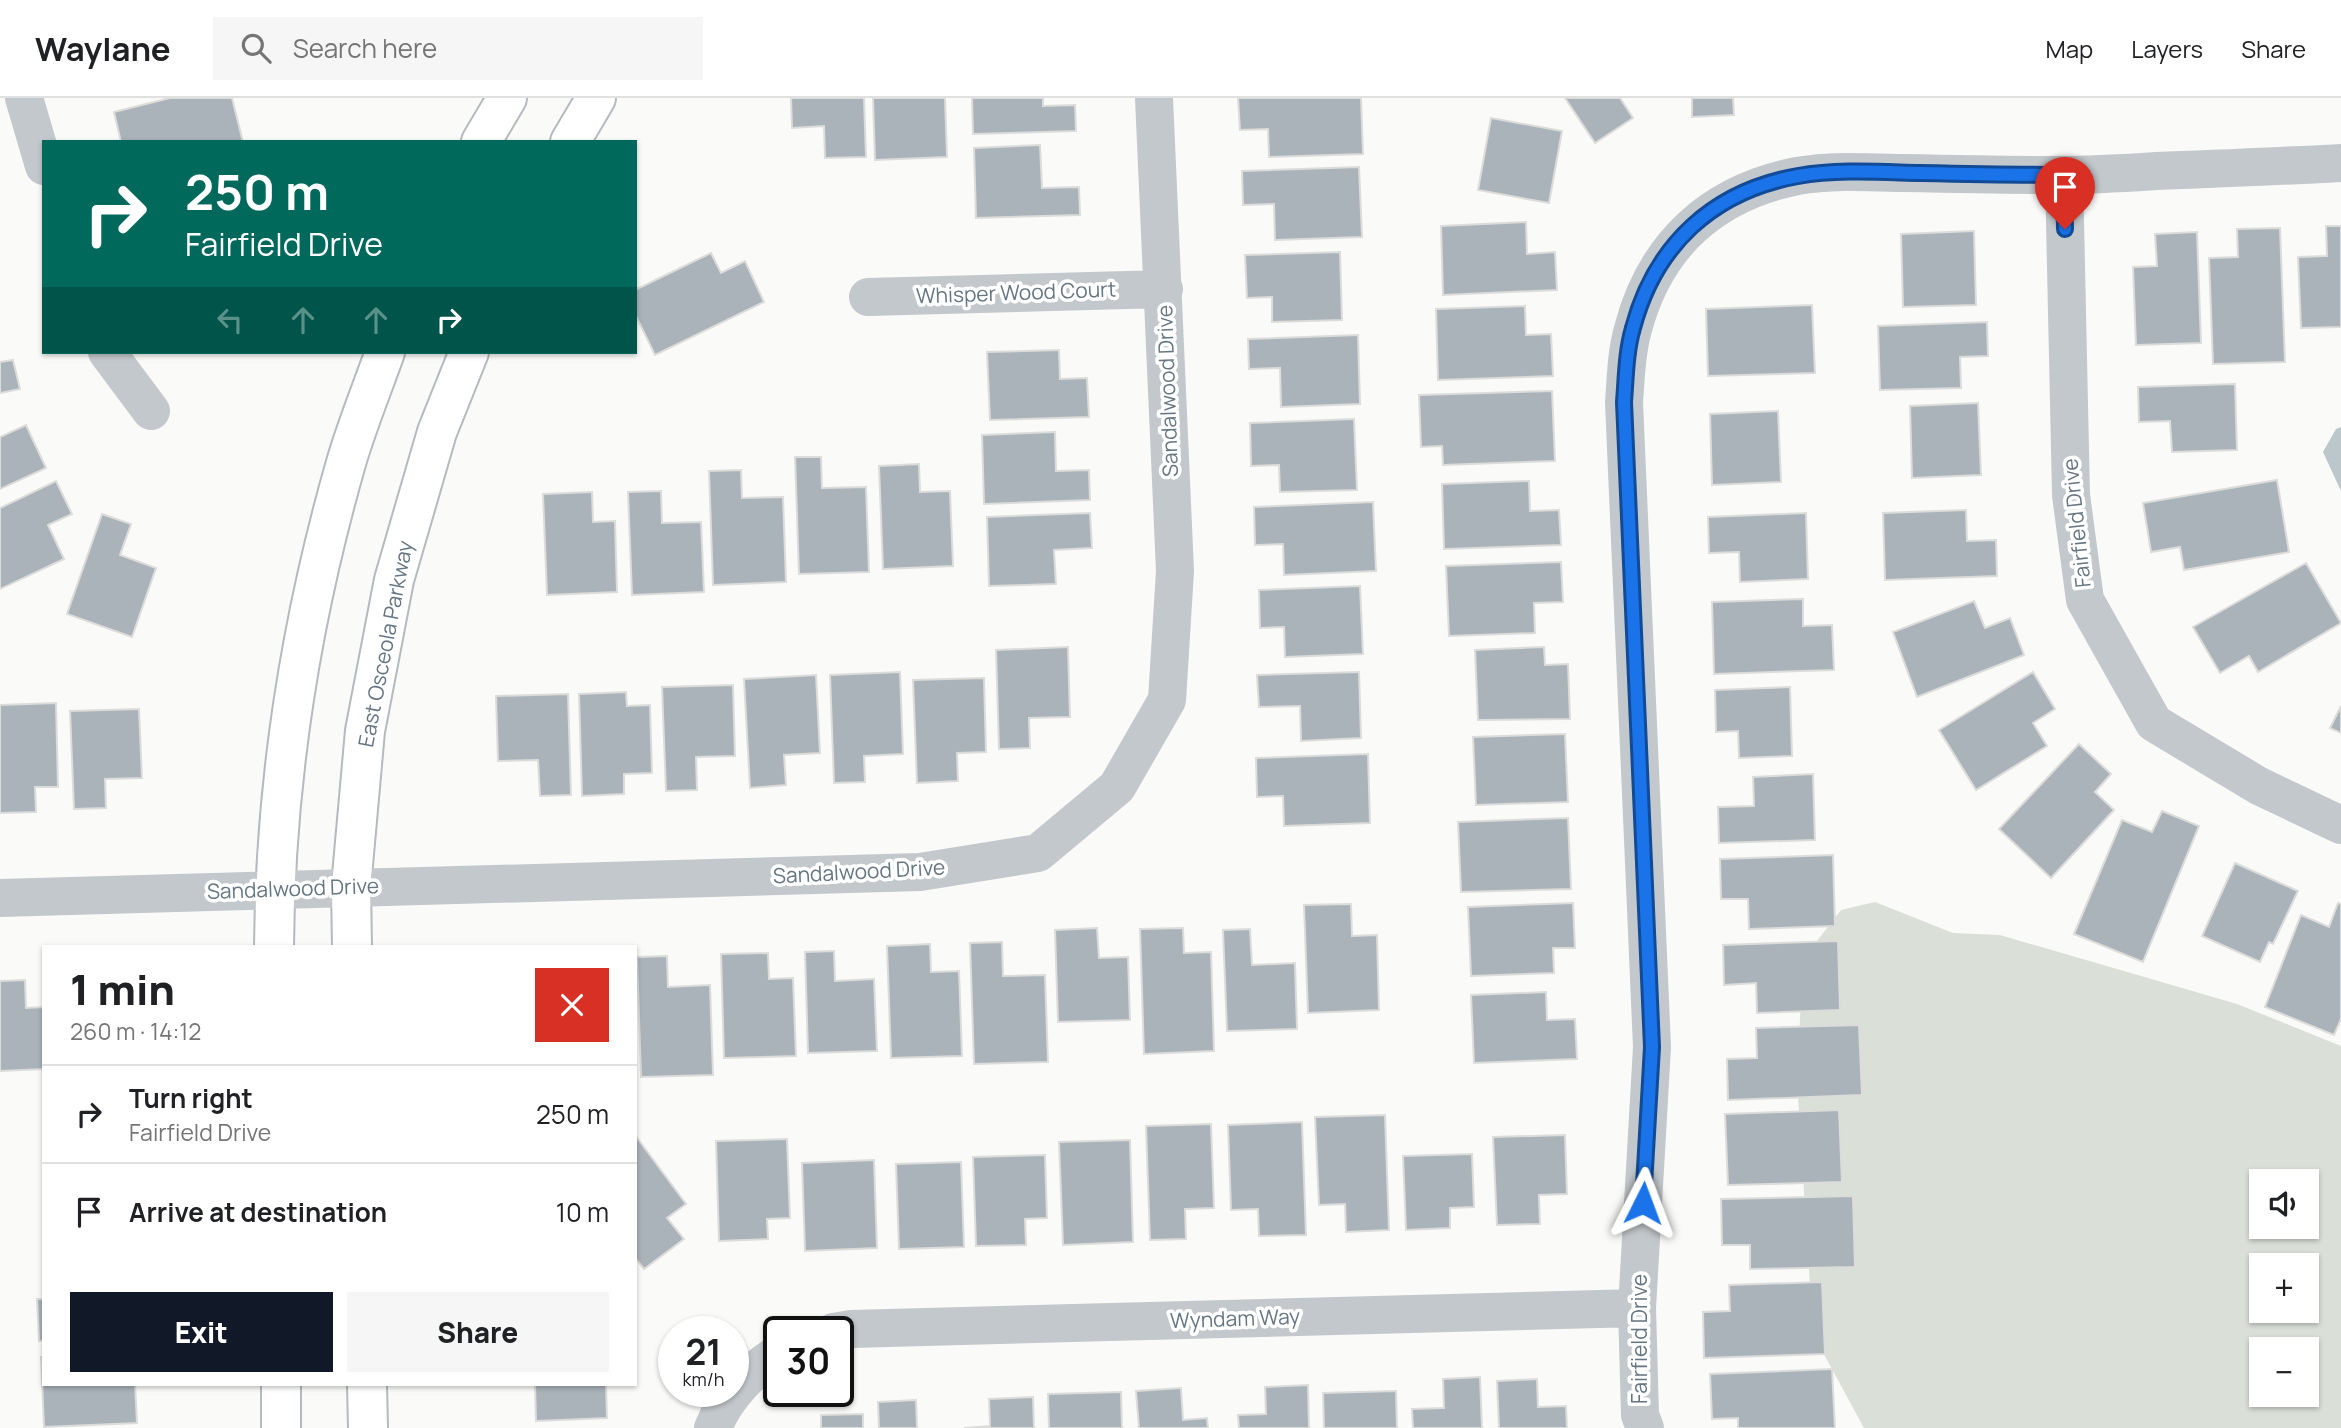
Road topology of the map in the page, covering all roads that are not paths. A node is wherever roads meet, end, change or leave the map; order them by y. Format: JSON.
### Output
{"nodes":[{"id":1,"x":24,"y":98,"type":"edge"},
{"id":2,"x":508,"y":98,"type":"edge"},
{"id":3,"x":596,"y":98,"type":"edge"},
{"id":4,"x":1154,"y":98,"type":"edge"},
{"id":5,"x":482,"y":140,"type":"edge"},
{"id":6,"x":571,"y":140,"type":"edge"},
{"id":7,"x":42,"y":159,"type":"edge"},
{"id":8,"x":2341,"y":163,"type":"edge"},
{"id":9,"x":2064,"y":175,"type":"junction"},
{"id":10,"x":1164,"y":289,"type":"junction"},
{"id":11,"x":868,"y":298,"type":"dead end"},
{"id":12,"x":108,"y":354,"type":"edge"},
{"id":13,"x":384,"y":354,"type":"edge"},
{"id":14,"x":468,"y":354,"type":"edge"},
{"id":15,"x":151,"y":411,"type":"dead end"},
{"id":16,"x":2341,"y":825,"type":"edge"},
{"id":17,"x":351,"y":887,"type":"junction"},
{"id":18,"x":275,"y":890,"type":"junction"},
{"id":19,"x":0,"y":898,"type":"edge"},
{"id":20,"x":275,"y":945,"type":"edge"},
{"id":21,"x":352,"y":945,"type":"edge"},
{"id":22,"x":1637,"y":1308,"type":"junction"},
{"id":23,"x":854,"y":1329,"type":"edge"},
{"id":24,"x":763,"y":1363,"type":"edge"},
{"id":25,"x":281,"y":1386,"type":"edge"},
{"id":26,"x":367,"y":1386,"type":"edge"},
{"id":27,"x":281,"y":1428,"type":"edge"},
{"id":28,"x":368,"y":1428,"type":"edge"},
{"id":29,"x":713,"y":1428,"type":"edge"},
{"id":30,"x":1644,"y":1428,"type":"edge"}],
"edges":[{"from":1,"to":7,"type":"street"},
{"from":2,"to":5,"type":"main road"},
{"from":3,"to":6,"type":"main road"},
{"from":4,"to":10,"type":"street","name":"Sandalwood Drive"},
{"from":8,"to":9,"type":"street","name":"Fairfield Drive"},
{"from":9,"to":16,"type":"street","name":"Fairfield Drive"},
{"from":9,"to":22,"type":"street","name":"Fairfield Drive"},
{"from":10,"to":11,"type":"street","name":"Whisper Wood Court"},
{"from":10,"to":17,"type":"street","name":"Sandalwood Drive"},
{"from":12,"to":15,"type":"street"},
{"from":13,"to":18,"type":"main road"},
{"from":14,"to":17,"type":"main road","name":"East Osceola Parkway"},
{"from":17,"to":18,"type":"street","name":"Sandalwood Drive"},
{"from":17,"to":21,"type":"main road","name":"East Osceola Parkway"},
{"from":18,"to":19,"type":"street","name":"Sandalwood Drive"},
{"from":18,"to":20,"type":"main road"},
{"from":22,"to":23,"type":"street","name":"Wyndam Way"},
{"from":22,"to":30,"type":"street","name":"Fairfield Drive"},
{"from":24,"to":29,"type":"street"},
{"from":25,"to":27,"type":"main road"},
{"from":26,"to":28,"type":"main road"}]}
